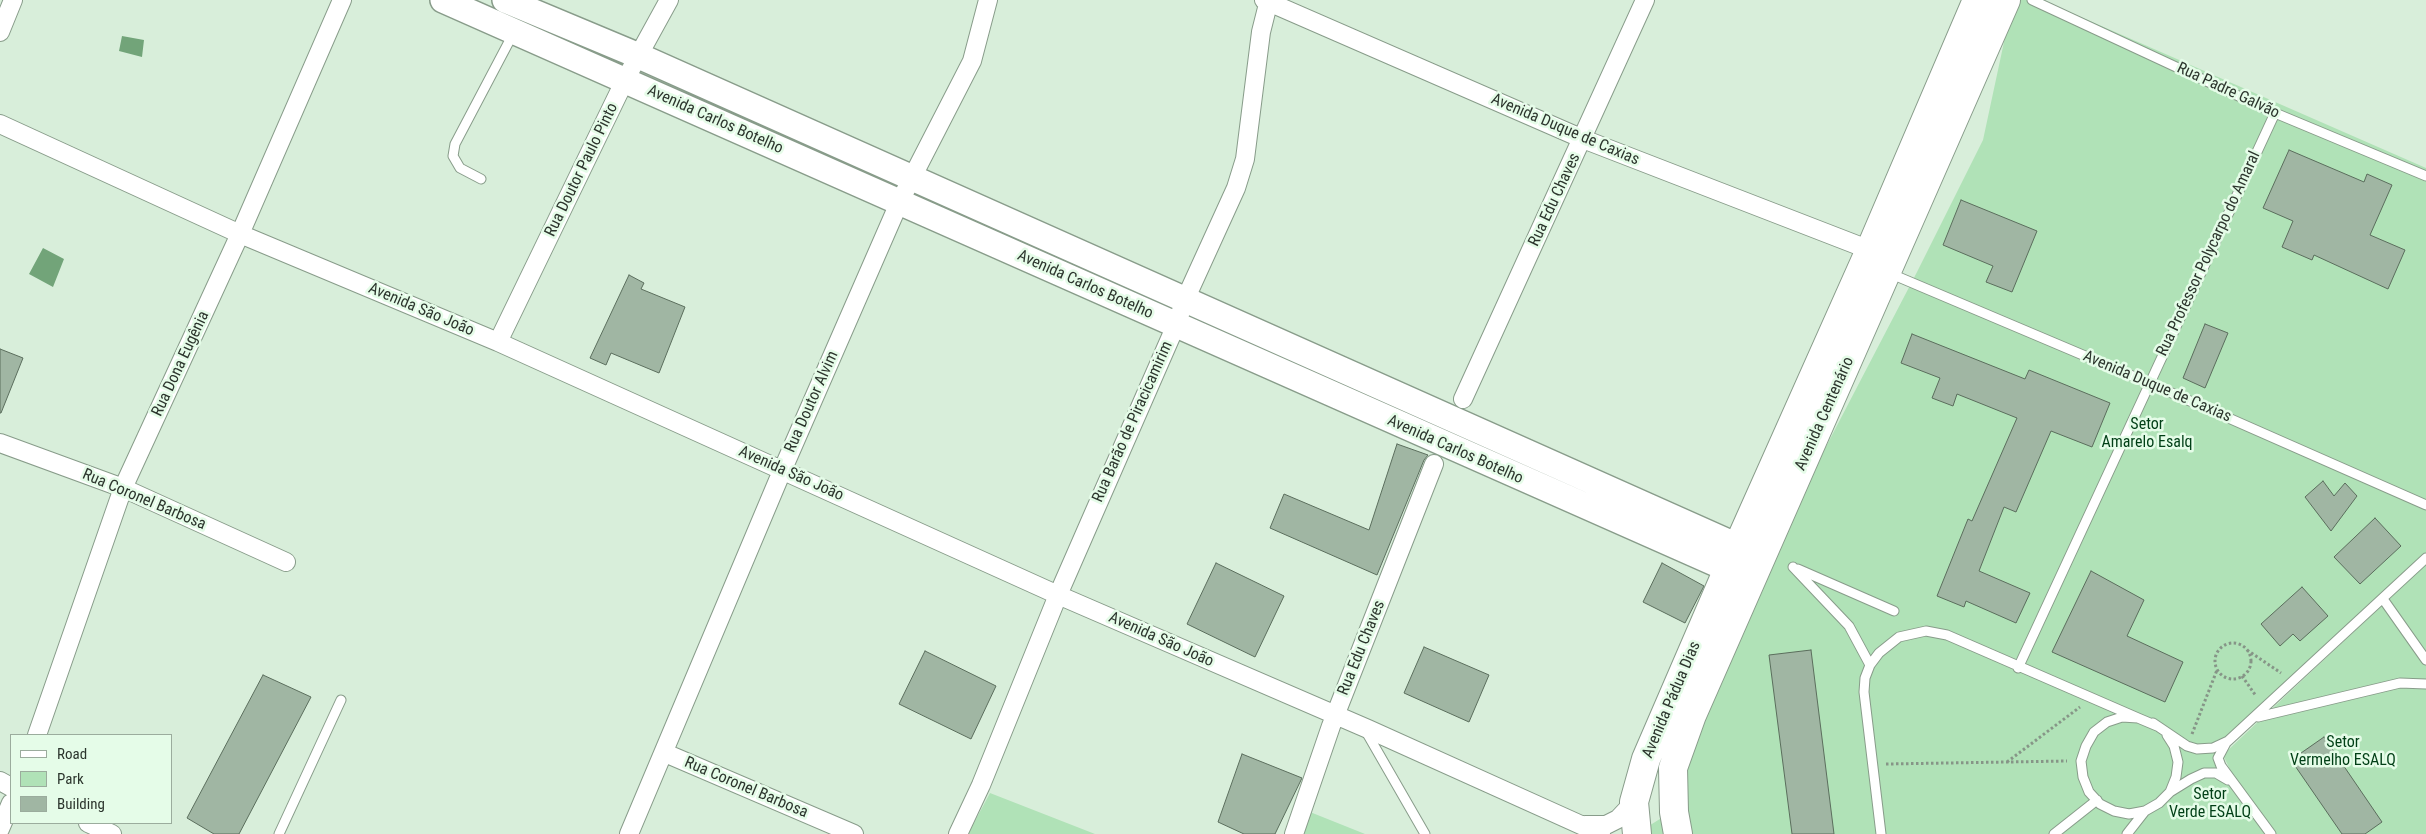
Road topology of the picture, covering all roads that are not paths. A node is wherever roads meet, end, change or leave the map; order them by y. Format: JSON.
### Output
{"nodes":[{"id":1,"x":14,"y":0,"type":"edge"},
{"id":2,"x":342,"y":0,"type":"edge"},
{"id":3,"x":443,"y":0,"type":"edge"},
{"id":4,"x":505,"y":0,"type":"edge"},
{"id":5,"x":669,"y":0,"type":"edge"},
{"id":6,"x":988,"y":0,"type":"edge"},
{"id":7,"x":1645,"y":0,"type":"edge"},
{"id":8,"x":1977,"y":0,"type":"edge"},
{"id":9,"x":2006,"y":0,"type":"edge"},
{"id":10,"x":2032,"y":0,"type":"edge"},
{"id":11,"x":1267,"y":1,"type":"edge"},
{"id":12,"x":514,"y":31,"type":"junction"},
{"id":13,"x":0,"y":32,"type":"edge"},
{"id":14,"x":639,"y":56,"type":"junction"},
{"id":15,"x":625,"y":80,"type":"junction"},
{"id":16,"x":2275,"y":113,"type":"junction"},
{"id":17,"x":0,"y":124,"type":"edge"},
{"id":18,"x":1583,"y":139,"type":"junction"},
{"id":19,"x":2426,"y":176,"type":"edge"},
{"id":20,"x":912,"y":178,"type":"junction"},
{"id":21,"x":481,"y":179,"type":"dead end"},
{"id":22,"x":899,"y":203,"type":"junction"},
{"id":23,"x":240,"y":234,"type":"junction"},
{"id":24,"x":1870,"y":250,"type":"junction"},
{"id":25,"x":1887,"y":272,"type":"junction"},
{"id":26,"x":1185,"y":300,"type":"junction"},
{"id":27,"x":1176,"y":325,"type":"junction"},
{"id":28,"x":498,"y":342,"type":"junction"},
{"id":29,"x":2149,"y":383,"type":"junction"},
{"id":30,"x":1463,"y":399,"type":"dead end"},
{"id":31,"x":0,"y":443,"type":"edge"},
{"id":32,"x":1434,"y":464,"type":"dead end"},
{"id":33,"x":782,"y":470,"type":"junction"},
{"id":34,"x":123,"y":488,"type":"junction"},
{"id":35,"x":2426,"y":505,"type":"edge"},
{"id":36,"x":1733,"y":558,"type":"junction"},
{"id":37,"x":1762,"y":558,"type":"junction"},
{"id":38,"x":2426,"y":558,"type":"edge"},
{"id":39,"x":286,"y":562,"type":"dead end"},
{"id":40,"x":1058,"y":594,"type":"junction"},
{"id":41,"x":2383,"y":599,"type":"junction"},
{"id":42,"x":1894,"y":611,"type":"dead end"},
{"id":43,"x":2426,"y":660,"type":"edge"},
{"id":44,"x":1870,"y":665,"type":"junction"},
{"id":45,"x":2018,"y":668,"type":"junction"},
{"id":46,"x":2426,"y":684,"type":"edge"},
{"id":47,"x":341,"y":700,"type":"dead end"},
{"id":48,"x":1335,"y":716,"type":"junction"},
{"id":49,"x":2138,"y":718,"type":"junction"},
{"id":50,"x":2255,"y":718,"type":"junction"},
{"id":51,"x":2153,"y":723,"type":"junction"},
{"id":52,"x":1368,"y":729,"type":"junction"},
{"id":53,"x":37,"y":734,"type":"edge"},
{"id":54,"x":2228,"y":741,"type":"junction"},
{"id":55,"x":665,"y":753,"type":"junction"},
{"id":56,"x":2233,"y":782,"type":"junction"},
{"id":57,"x":2170,"y":792,"type":"junction"},
{"id":58,"x":2096,"y":800,"type":"junction"},
{"id":59,"x":1634,"y":802,"type":"junction"},
{"id":60,"x":10,"y":806,"type":"edge"},
{"id":61,"x":2145,"y":811,"type":"junction"},
{"id":62,"x":90,"y":824,"type":"edge"},
{"id":63,"x":1582,"y":824,"type":"junction"},
{"id":64,"x":0,"y":828,"type":"edge"},
{"id":65,"x":112,"y":834,"type":"edge"},
{"id":66,"x":279,"y":834,"type":"edge"},
{"id":67,"x":629,"y":834,"type":"edge"},
{"id":68,"x":854,"y":834,"type":"edge"},
{"id":69,"x":958,"y":834,"type":"edge"},
{"id":70,"x":1294,"y":834,"type":"edge"},
{"id":71,"x":1425,"y":834,"type":"edge"},
{"id":72,"x":1601,"y":834,"type":"edge"},
{"id":73,"x":1637,"y":834,"type":"edge"},
{"id":74,"x":1678,"y":834,"type":"edge"},
{"id":75,"x":1881,"y":834,"type":"edge"},
{"id":76,"x":2054,"y":834,"type":"edge"},
{"id":77,"x":2126,"y":834,"type":"edge"},
{"id":78,"x":2271,"y":834,"type":"edge"}],
"edges":[{"from":1,"to":13,"type":"street"},
{"from":2,"to":23,"type":"street","name":"Rua Dona Eugênia"},
{"from":3,"to":12,"type":"main road","name":"Avenida Carlos Botelho"},
{"from":4,"to":14,"type":"main road","name":"Avenida Carlos Botelho"},
{"from":5,"to":14,"type":"street","name":"Rua Doutor Paulo Pinto"},
{"from":6,"to":20,"type":"street","name":"Rua Doutor Alvim"},
{"from":7,"to":18,"type":"street","name":"Rua Edu Chaves"},
{"from":8,"to":24,"type":"highway","name":"Avenida Centenário"},
{"from":9,"to":25,"type":"highway","name":"Avenida Centenário"},
{"from":10,"to":16,"type":"lane","name":"Rua Padre Galvão"},
{"from":11,"to":18,"type":"street","name":"Avenida Duque de Caxias"},
{"from":11,"to":26,"type":"street","name":"Rua Barão de Piracicamirim"},
{"from":12,"to":15,"type":"main road","name":"Avenida Carlos Botelho"},
{"from":12,"to":21,"type":"lane"},
{"from":14,"to":15,"type":"street","name":"Rua Doutor Paulo Pinto"},
{"from":14,"to":20,"type":"main road","name":"Avenida Carlos Botelho"},
{"from":15,"to":22,"type":"main road","name":"Avenida Carlos Botelho"},
{"from":15,"to":28,"type":"street","name":"Rua Doutor Paulo Pinto"},
{"from":16,"to":19,"type":"lane","name":"Rua Padre Galvão"},
{"from":16,"to":29,"type":"lane","name":"Rua Professor Polycarpo do Amaral"},
{"from":17,"to":23,"type":"street","name":"Avenida São João"},
{"from":18,"to":24,"type":"street","name":"Avenida Duque de Caxias"},
{"from":18,"to":30,"type":"street","name":"Rua Edu Chaves"},
{"from":20,"to":22,"type":"street","name":"Rua Doutor Alvim"},
{"from":20,"to":26,"type":"main road","name":"Avenida Carlos Botelho"},
{"from":22,"to":27,"type":"main road","name":"Avenida Carlos Botelho"},
{"from":22,"to":33,"type":"street","name":"Rua Doutor Alvim"},
{"from":23,"to":28,"type":"street","name":"Avenida São João"},
{"from":23,"to":34,"type":"street","name":"Rua Dona Eugênia"},
{"from":24,"to":36,"type":"highway","name":"Avenida Centenário"},
{"from":25,"to":29,"type":"lane","name":"Avenida Duque de Caxias"},
{"from":25,"to":37,"type":"highway","name":"Avenida Centenário"},
{"from":26,"to":27,"type":"street","name":"Rua Barão de Piracicamirim"},
{"from":26,"to":36,"type":"main road","name":"Avenida Carlos Botelho"},
{"from":27,"to":36,"type":"main road","name":"Avenida Carlos Botelho"},
{"from":27,"to":40,"type":"street","name":"Rua Barão de Piracicamirim"},
{"from":28,"to":33,"type":"street","name":"Avenida São João"},
{"from":29,"to":35,"type":"lane","name":"Avenida Duque de Caxias"},
{"from":29,"to":45,"type":"lane","name":"Rua Professor Polycarpo do Amaral"},
{"from":31,"to":34,"type":"street","name":"Rua Coronel Barbosa"},
{"from":32,"to":48,"type":"street","name":"Rua Edu Chaves"},
{"from":33,"to":40,"type":"street","name":"Avenida São João"},
{"from":33,"to":55,"type":"street","name":"Rua Doutor Alvim"},
{"from":34,"to":39,"type":"street","name":"Rua Coronel Barbosa"},
{"from":34,"to":53,"type":"street","name":"Rua Dona Eugênia"},
{"from":36,"to":37,"type":"main road","name":"Avenida Carlos Botelho"},
{"from":36,"to":59,"type":"highway","name":"Avenida Pádua Dias"},
{"from":37,"to":74,"type":"highway","name":"Avenida Centenário"},
{"from":38,"to":41,"type":"lane"},
{"from":40,"to":48,"type":"street","name":"Avenida São João"},
{"from":40,"to":69,"type":"street","name":"Rua Barão de Piracicamirim"},
{"from":41,"to":43,"type":"lane"},
{"from":41,"to":50,"type":"lane"},
{"from":42,"to":44,"type":"lane"},
{"from":44,"to":45,"type":"lane"},
{"from":44,"to":75,"type":"lane"},
{"from":45,"to":49,"type":"lane"},
{"from":46,"to":50,"type":"lane"},
{"from":47,"to":66,"type":"lane"},
{"from":48,"to":52,"type":"street","name":"Avenida São João"},
{"from":48,"to":70,"type":"street","name":"Rua Edu Chaves"},
{"from":49,"to":51,"type":"lane"},
{"from":49,"to":58,"type":"lane"},
{"from":50,"to":54,"type":"lane"},
{"from":51,"to":54,"type":"lane"},
{"from":51,"to":57,"type":"lane"},
{"from":52,"to":63,"type":"street","name":"Avenida São João"},
{"from":52,"to":71,"type":"lane"},
{"from":54,"to":56,"type":"lane"},
{"from":55,"to":67,"type":"street","name":"Rua Doutor Alvim"},
{"from":55,"to":68,"type":"street","name":"Rua Coronel Barbosa"},
{"from":56,"to":57,"type":"lane"},
{"from":56,"to":78,"type":"lane"},
{"from":57,"to":61,"type":"lane"},
{"from":58,"to":61,"type":"lane"},
{"from":58,"to":76,"type":"lane"},
{"from":59,"to":63,"type":"street","name":"Avenida São João"},
{"from":59,"to":73,"type":"highway","name":"Avenida Pádua Dias"},
{"from":60,"to":64,"type":"street"},
{"from":61,"to":77,"type":"lane"},
{"from":62,"to":65,"type":"street"},
{"from":63,"to":72,"type":"street","name":"Avenida São João"}]}
